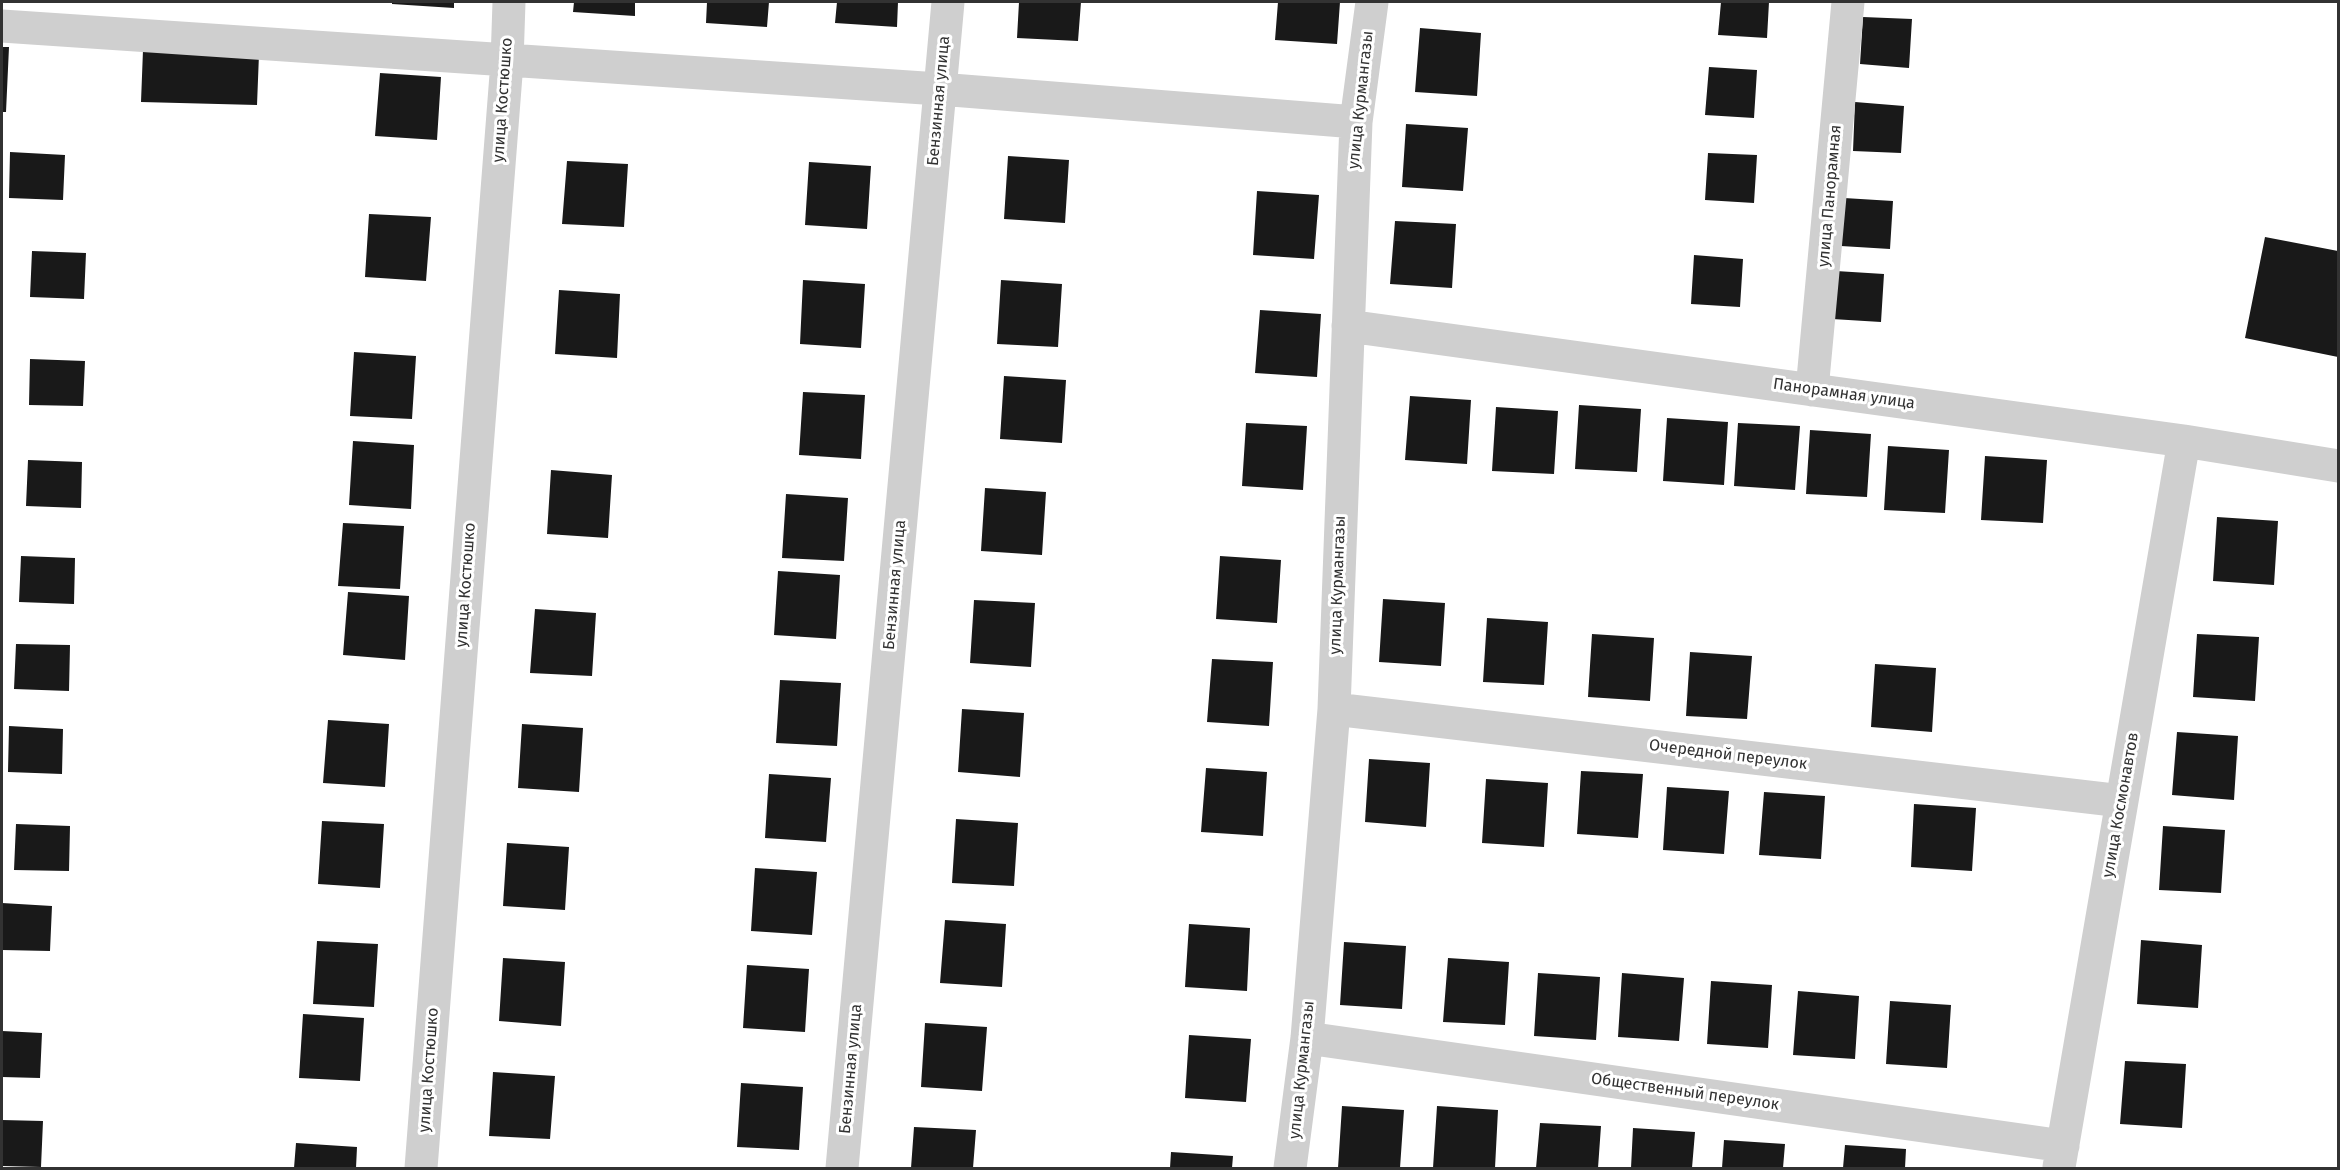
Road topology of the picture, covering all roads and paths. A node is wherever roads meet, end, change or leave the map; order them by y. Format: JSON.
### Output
{"nodes":[{"id":1,"x":509,"y":2,"type":"edge"},
{"id":2,"x":948,"y":2,"type":"edge"},
{"id":3,"x":1372,"y":2,"type":"edge"},
{"id":4,"x":1848,"y":2,"type":"edge"},
{"id":5,"x":2,"y":26,"type":"edge"},
{"id":6,"x":507,"y":62,"type":"junction"},
{"id":7,"x":939,"y":90,"type":"junction"},
{"id":8,"x":1356,"y":122,"type":"junction"},
{"id":9,"x":1348,"y":326,"type":"junction"},
{"id":10,"x":1812,"y":390,"type":"junction"},
{"id":11,"x":2184,"y":441,"type":"junction"},
{"id":12,"x":2338,"y":466,"type":"edge"},
{"id":13,"x":1334,"y":709,"type":"junction"},
{"id":14,"x":2122,"y":801,"type":"junction"},
{"id":15,"x":1307,"y":1038,"type":"junction"},
{"id":16,"x":2061,"y":1157,"type":"edge"},
{"id":17,"x":421,"y":1168,"type":"edge"},
{"id":18,"x":842,"y":1168,"type":"edge"},
{"id":19,"x":1290,"y":1168,"type":"edge"}],
"edges":[{"from":1,"to":6,"type":"street","name":"улица Костюшко"},
{"from":2,"to":7,"type":"street","name":"Бензинная улица"},
{"from":3,"to":8,"type":"street","name":"улица Курмангазы"},
{"from":4,"to":10,"type":"street","name":"улица Панорамная"},
{"from":5,"to":6,"type":"street"},
{"from":6,"to":7,"type":"street"},
{"from":6,"to":17,"type":"street","name":"улица Костюшко"},
{"from":7,"to":8,"type":"street"},
{"from":7,"to":18,"type":"street","name":"Бензинная улица"},
{"from":8,"to":9,"type":"street","name":"улица Курмангазы"},
{"from":9,"to":10,"type":"street","name":"Панорамная улица"},
{"from":9,"to":13,"type":"street","name":"улица Курмангазы"},
{"from":10,"to":11,"type":"street","name":"Панорамная улица"},
{"from":11,"to":12,"type":"street","name":"Панорамная улица"},
{"from":11,"to":14,"type":"street","name":"улица Космонавтов"},
{"from":13,"to":14,"type":"street","name":"Очередной переулок"},
{"from":13,"to":15,"type":"street","name":"улица Курмангазы"},
{"from":14,"to":16,"type":"street","name":"улица Космонавтов"},
{"from":15,"to":16,"type":"street","name":"Общественный переулок"},
{"from":15,"to":19,"type":"street","name":"улица Курмангазы"}]}
